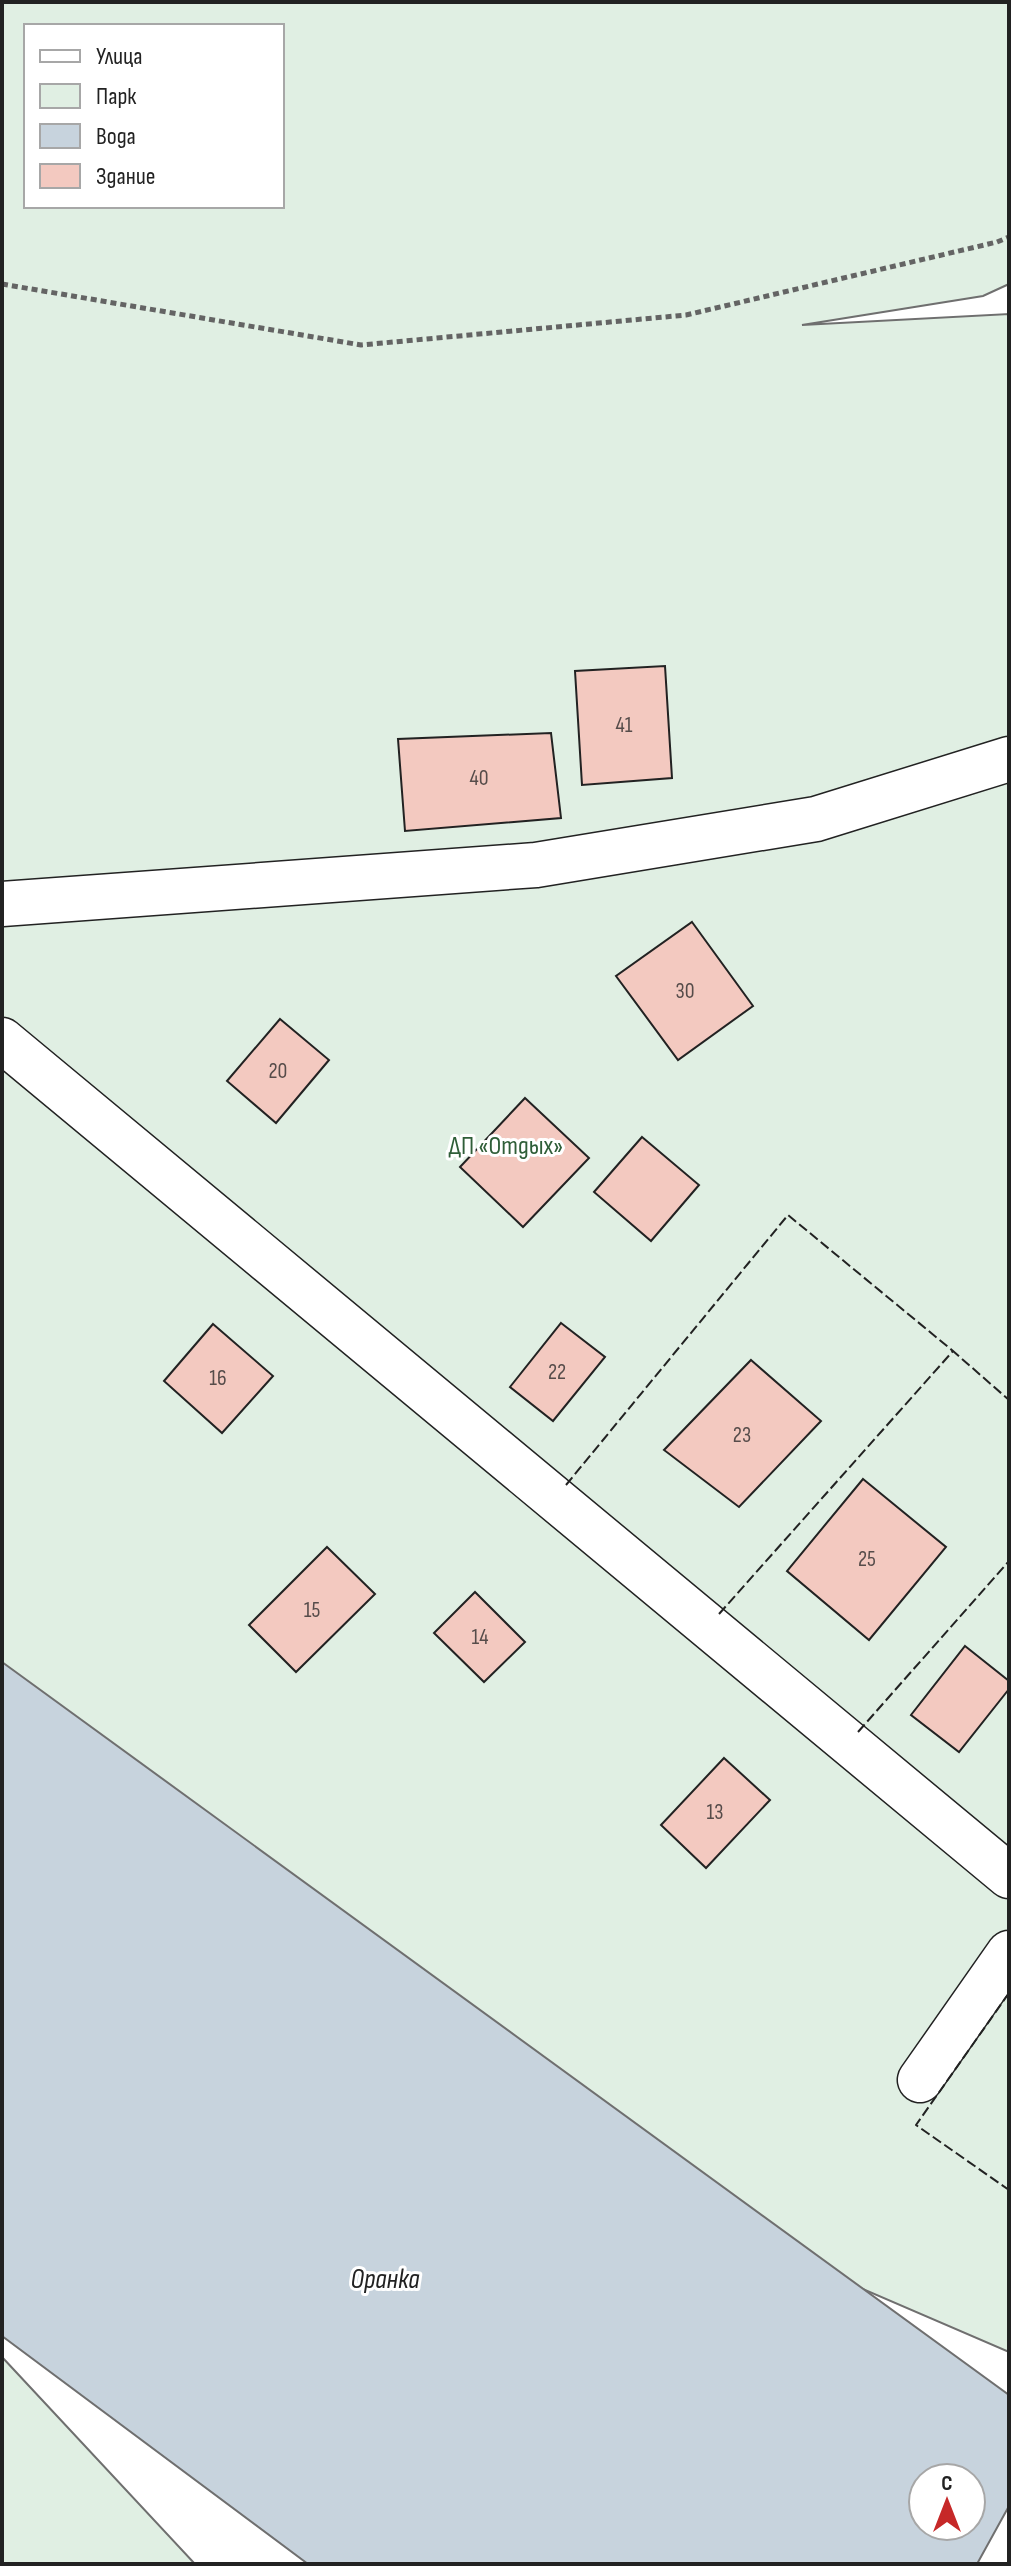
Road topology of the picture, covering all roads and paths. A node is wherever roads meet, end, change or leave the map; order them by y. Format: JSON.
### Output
{"nodes":[{"id":1,"x":1009,"y":237,"type":"edge"},
{"id":2,"x":2,"y":284,"type":"edge"},
{"id":3,"x":1009,"y":759,"type":"edge"},
{"id":4,"x":2,"y":904,"type":"edge"},
{"id":5,"x":2,"y":1040,"type":"edge"},
{"id":6,"x":1009,"y":1876,"type":"edge"},
{"id":7,"x":1009,"y":1953,"type":"edge"},
{"id":8,"x":920,"y":2080,"type":"dead end"}],
"edges":[{"from":1,"to":2,"type":"path"},
{"from":3,"to":4,"type":"lane"},
{"from":5,"to":6,"type":"lane"},
{"from":7,"to":8,"type":"lane"}]}
